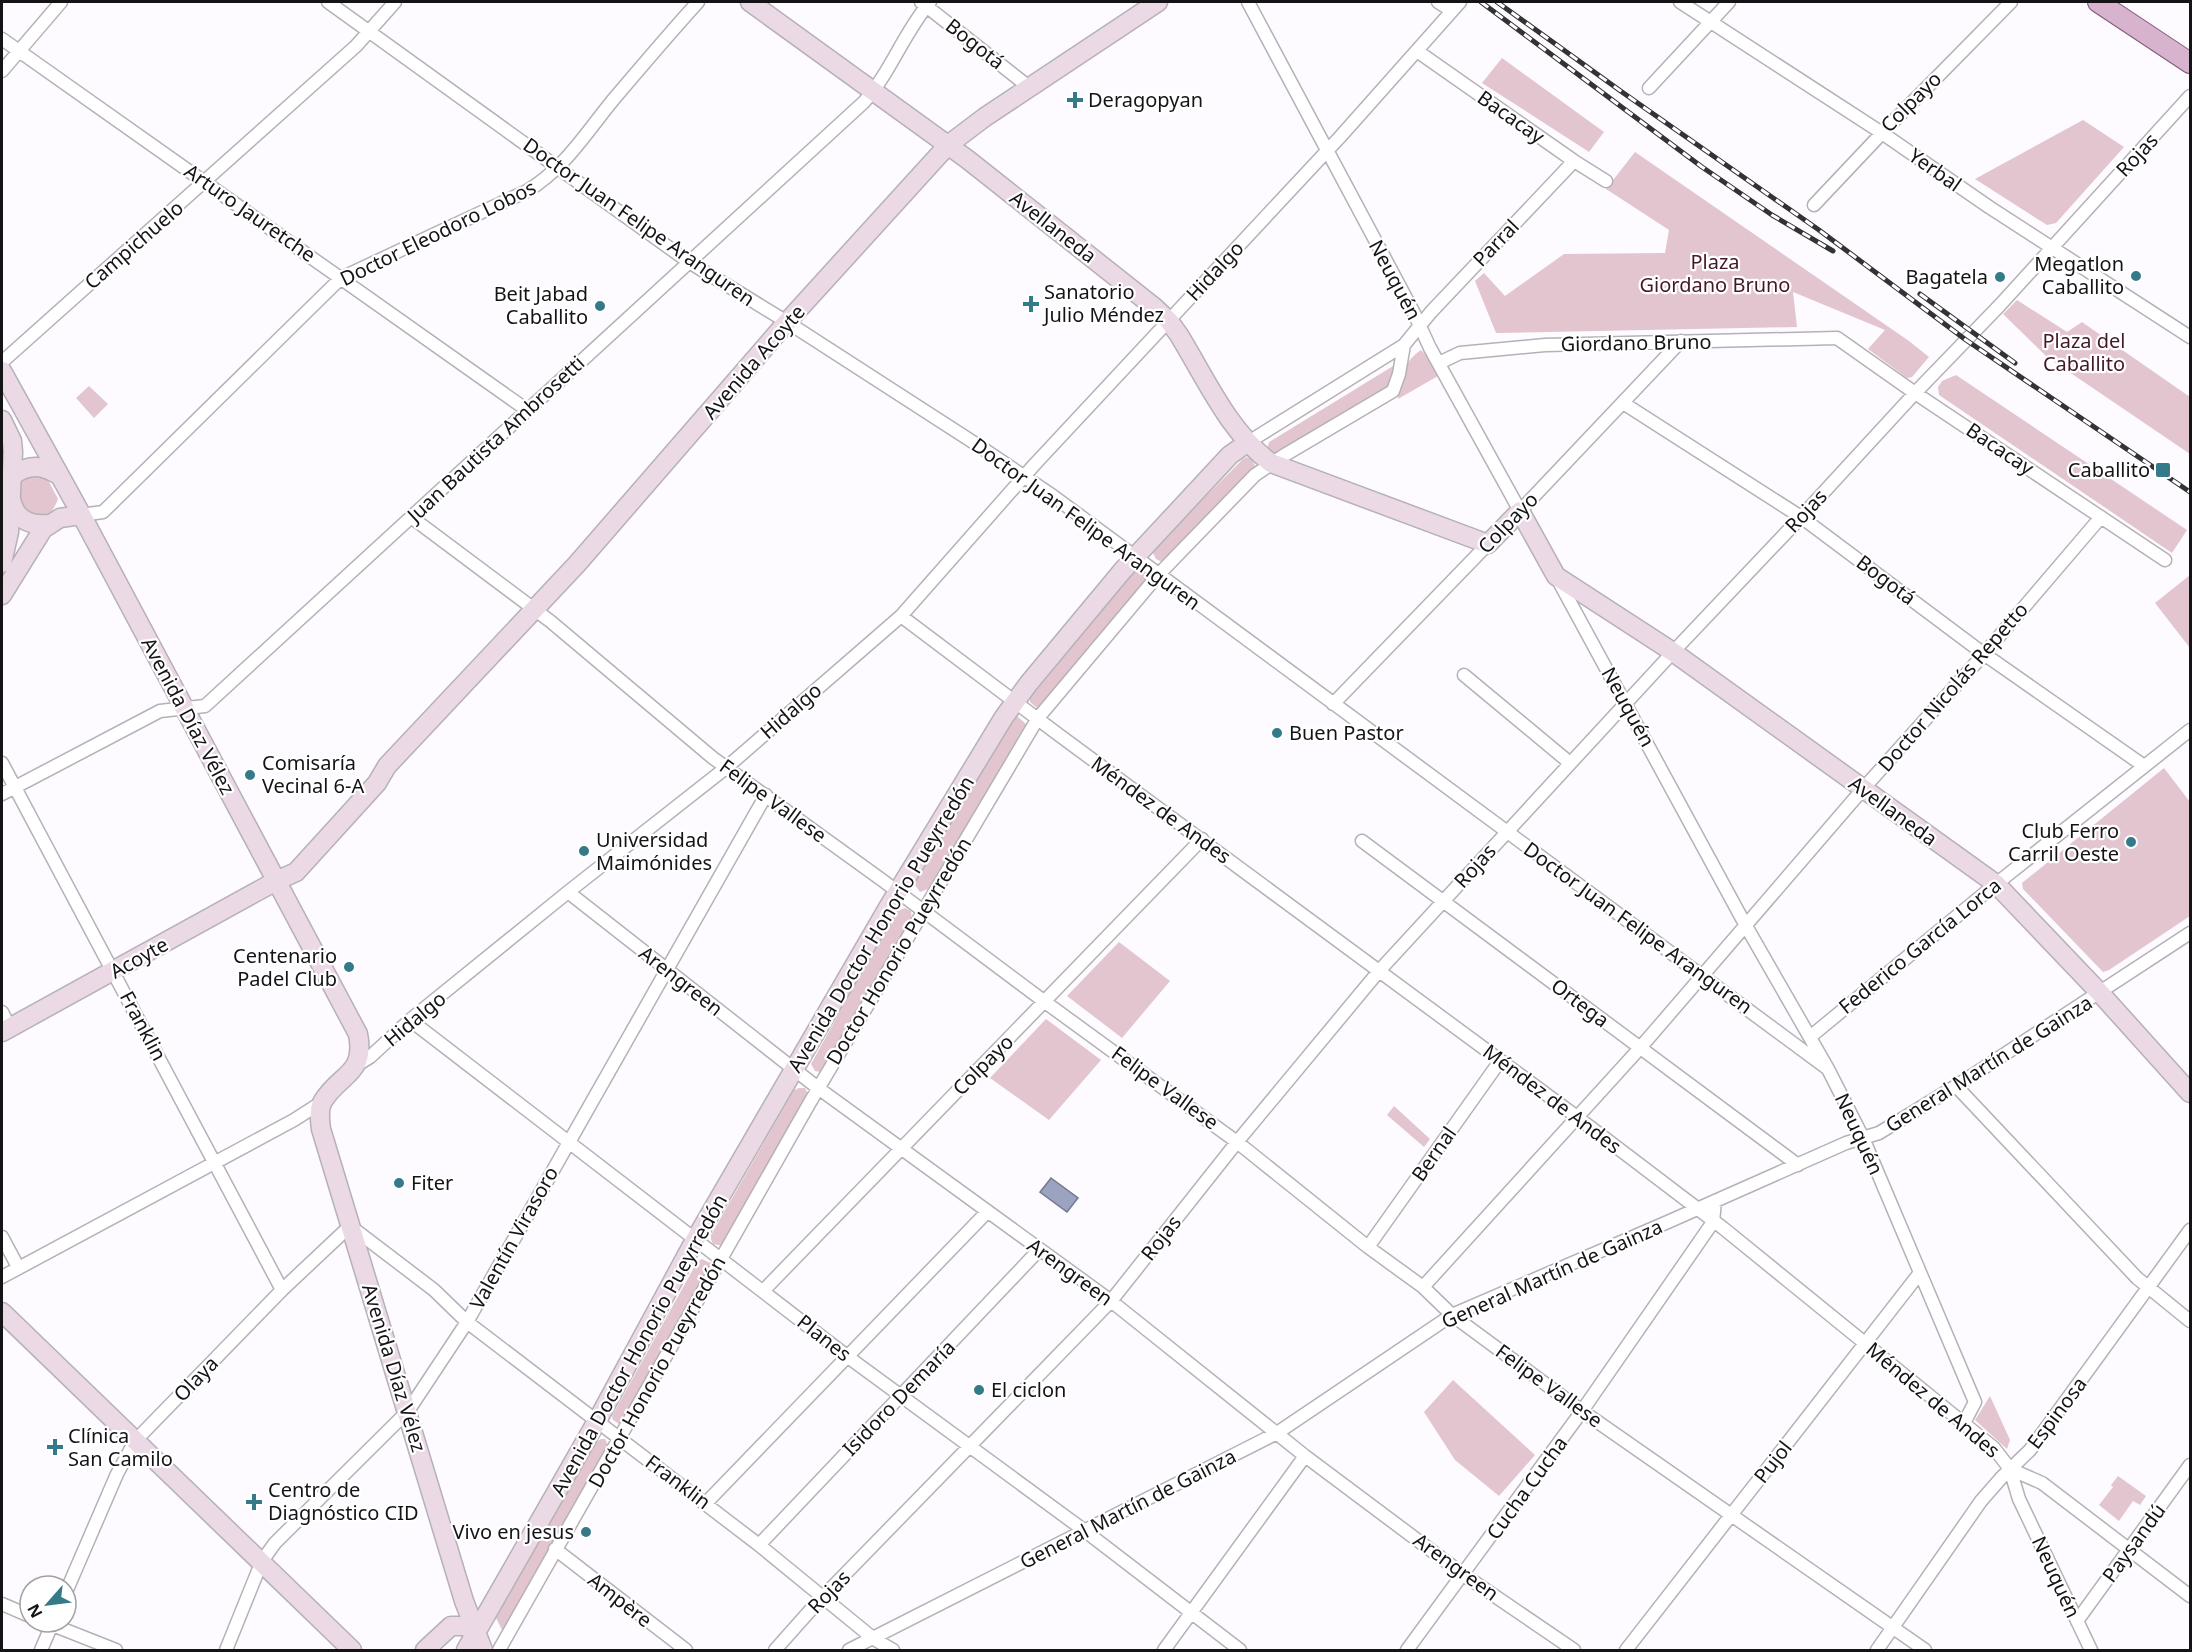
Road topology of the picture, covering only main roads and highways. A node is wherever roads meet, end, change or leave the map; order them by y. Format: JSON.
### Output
{"nodes":[{"id":1,"x":750,"y":2,"type":"edge"},
{"id":2,"x":1158,"y":2,"type":"edge"},
{"id":3,"x":2098,"y":2,"type":"edge"},
{"id":4,"x":2190,"y":63,"type":"edge"},
{"id":5,"x":948,"y":145,"type":"junction"},
{"id":6,"x":2,"y":371,"type":"edge"},
{"id":7,"x":2,"y":420,"type":"edge"},
{"id":8,"x":1247,"y":442,"type":"junction"},
{"id":9,"x":60,"y":476,"type":"junction"},
{"id":10,"x":12,"y":485,"type":"junction"},
{"id":11,"x":1520,"y":510,"type":"joint"},
{"id":12,"x":81,"y":514,"type":"junction"},
{"id":13,"x":49,"y":524,"type":"junction"},
{"id":14,"x":1488,"y":544,"type":"joint"},
{"id":15,"x":2,"y":563,"type":"edge"},
{"id":16,"x":1556,"y":576,"type":"joint"},
{"id":17,"x":2,"y":595,"type":"edge"},
{"id":18,"x":276,"y":881,"type":"junction"},
{"id":19,"x":4,"y":1024,"type":"edge"},
{"id":20,"x":357,"y":1065,"type":"joint"},
{"id":21,"x":2190,"y":1093,"type":"edge"},
{"id":22,"x":322,"y":1102,"type":"joint"},
{"id":23,"x":2,"y":1312,"type":"edge"},
{"id":24,"x":477,"y":1642,"type":"edge"},
{"id":25,"x":352,"y":1650,"type":"edge"},
{"id":26,"x":425,"y":1650,"type":"edge"},
{"id":27,"x":466,"y":1650,"type":"edge"},
{"id":28,"x":483,"y":1650,"type":"edge"}],
"edges":[{"from":1,"to":5,"type":"main road","name":"Avellaneda"},
{"from":2,"to":5,"type":"main road","name":"Avenida Acoyte"},
{"from":3,"to":4,"type":"main road"},
{"from":5,"to":8,"type":"main road","name":"Avellaneda"},
{"from":5,"to":18,"type":"main road","name":"Avenida Acoyte"},
{"from":6,"to":9,"type":"main road","name":"Avenida Díaz Vélez"},
{"from":7,"to":10,"type":"main road"},
{"from":8,"to":14,"type":"main road","name":"Avellaneda"},
{"from":8,"to":24,"type":"main road","name":"Avenida Doctor Honorio Pueyrredón"},
{"from":9,"to":10,"type":"main road"},
{"from":9,"to":12,"type":"main road","name":"Avenida Díaz Vélez"},
{"from":10,"to":13,"type":"main road"},
{"from":10,"to":15,"type":"main road"},
{"from":11,"to":14,"type":"main road","name":"Colpayo"},
{"from":11,"to":16,"type":"main road","name":"Neuquén"},
{"from":12,"to":13,"type":"main road"},
{"from":12,"to":18,"type":"main road","name":"Avenida Díaz Vélez"},
{"from":13,"to":17,"type":"main road"},
{"from":16,"to":21,"type":"main road","name":"Avellaneda"},
{"from":18,"to":19,"type":"main road","name":"Acoyte"},
{"from":18,"to":20,"type":"main road","name":"Avenida Díaz Vélez"},
{"from":20,"to":22,"type":"main road","name":"Hidalgo"},
{"from":22,"to":24,"type":"main road","name":"Avenida Díaz Vélez"},
{"from":23,"to":25,"type":"main road"},
{"from":24,"to":26,"type":"main road"},
{"from":24,"to":27,"type":"main road","name":"Avenida Doctor Honorio Pueyrredón"},
{"from":24,"to":28,"type":"main road","name":"Avenida Díaz Vélez"}]}
